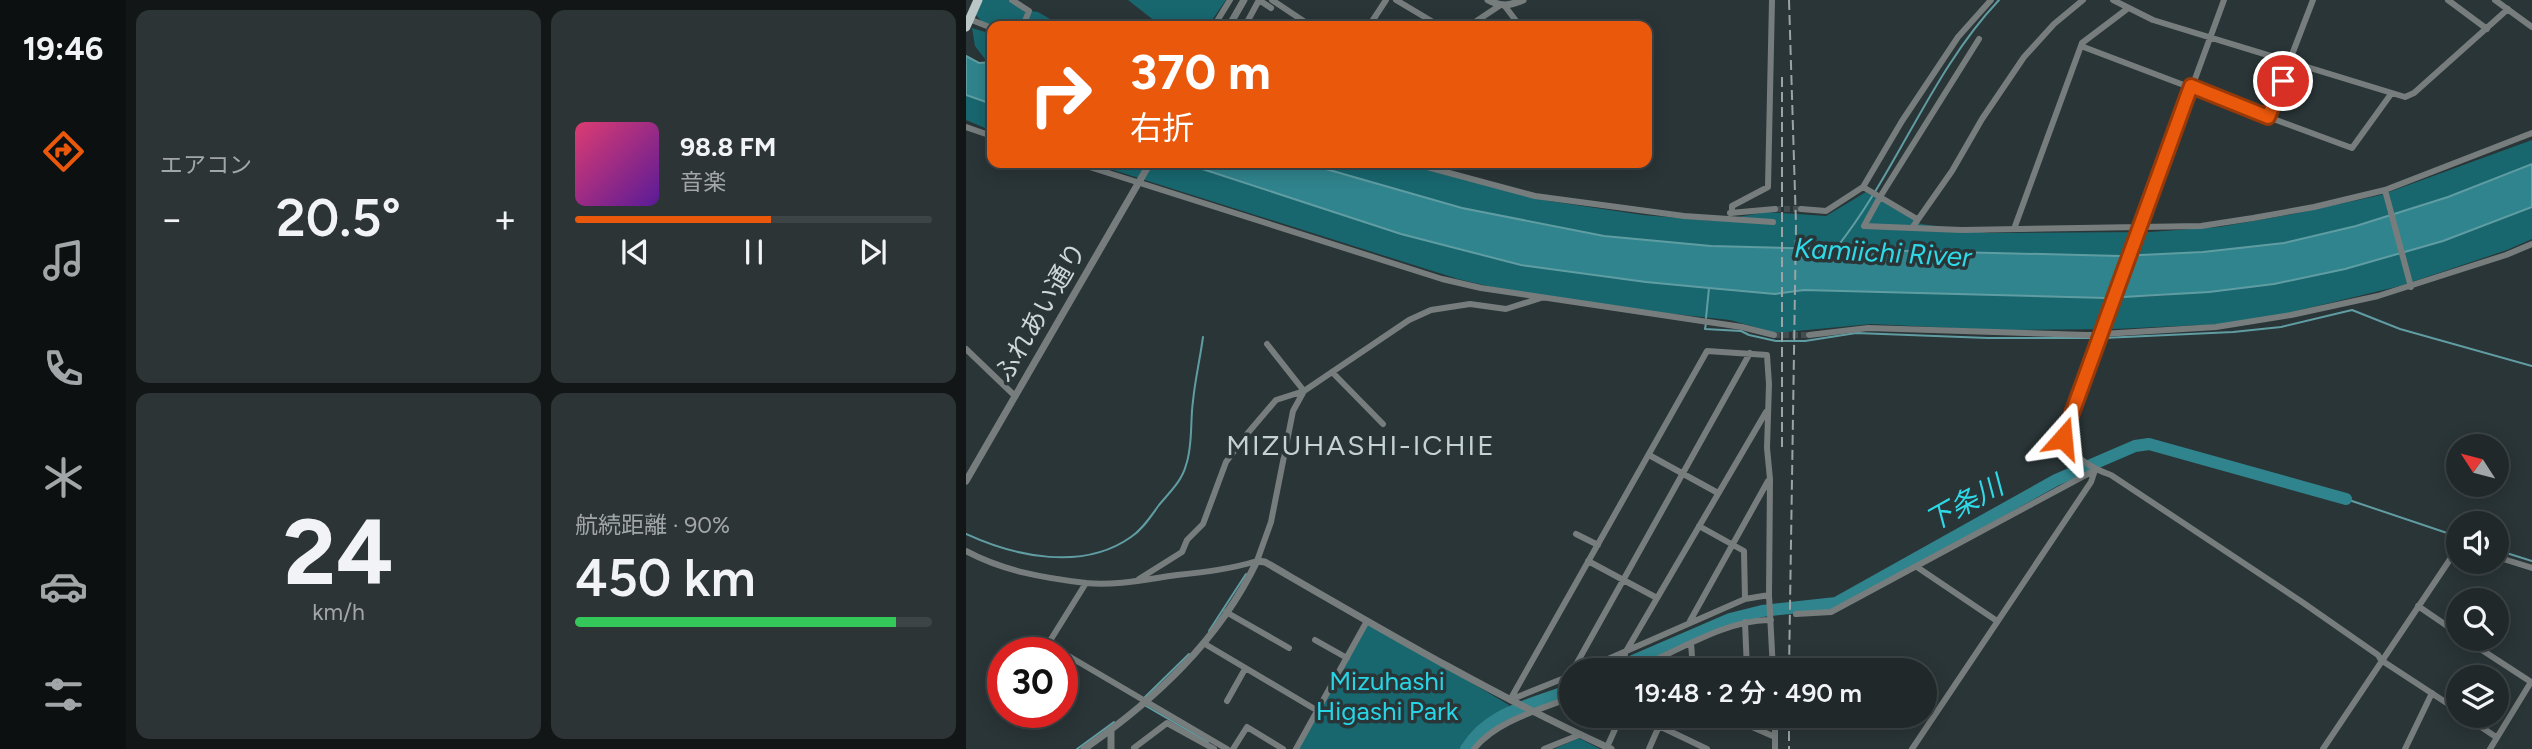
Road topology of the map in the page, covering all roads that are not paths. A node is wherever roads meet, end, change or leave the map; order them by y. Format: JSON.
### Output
{"nodes":[{"id":1,"x":978,"y":0,"type":"edge"},
{"id":2,"x":1012,"y":0,"type":"edge"},
{"id":3,"x":1230,"y":0,"type":"edge"},
{"id":4,"x":1244,"y":0,"type":"edge"},
{"id":5,"x":1259,"y":0,"type":"edge"},
{"id":6,"x":1272,"y":0,"type":"edge"},
{"id":7,"x":1386,"y":0,"type":"edge"},
{"id":8,"x":1396,"y":0,"type":"edge"},
{"id":9,"x":1488,"y":0,"type":"edge"},
{"id":10,"x":1523,"y":0,"type":"edge"},
{"id":11,"x":1772,"y":0,"type":"edge"},
{"id":12,"x":1991,"y":0,"type":"edge"},
{"id":13,"x":2083,"y":0,"type":"edge"},
{"id":14,"x":2113,"y":0,"type":"edge"},
{"id":15,"x":2224,"y":0,"type":"edge"},
{"id":16,"x":2313,"y":0,"type":"edge"},
{"id":17,"x":2448,"y":0,"type":"edge"},
{"id":18,"x":2495,"y":0,"type":"edge"},
{"id":19,"x":1502,"y":6,"type":"junction"},
{"id":20,"x":1271,"y":8,"type":"dead end"},
{"id":21,"x":2127,"y":9,"type":"junction"},
{"id":22,"x":2508,"y":9,"type":"junction"},
{"id":23,"x":1025,"y":21,"type":"edge"},
{"id":24,"x":1217,"y":21,"type":"edge"},
{"id":25,"x":1232,"y":21,"type":"edge"},
{"id":26,"x":1248,"y":21,"type":"edge"},
{"id":27,"x":1304,"y":21,"type":"edge"},
{"id":28,"x":1372,"y":21,"type":"edge"},
{"id":29,"x":1431,"y":21,"type":"edge"},
{"id":30,"x":1477,"y":21,"type":"edge"},
{"id":31,"x":1516,"y":21,"type":"edge"},
{"id":32,"x":968,"y":23,"type":"edge"},
{"id":33,"x":987,"y":27,"type":"edge"},
{"id":34,"x":2532,"y":27,"type":"edge"},
{"id":35,"x":2487,"y":29,"type":"junction"},
{"id":36,"x":2209,"y":37,"type":"junction"},
{"id":37,"x":1979,"y":39,"type":"dead end"},
{"id":38,"x":2081,"y":46,"type":"junction"},
{"id":39,"x":2290,"y":63,"type":"junction"},
{"id":40,"x":2191,"y":86,"type":"junction"},
{"id":41,"x":2391,"y":94,"type":"junction"},
{"id":42,"x":2268,"y":117,"type":"junction"},
{"id":43,"x":966,"y":127,"type":"edge"},
{"id":44,"x":2532,"y":133,"type":"edge"},
{"id":45,"x":987,"y":134,"type":"edge"},
{"id":46,"x":1096,"y":168,"type":"edge"},
{"id":47,"x":1147,"y":168,"type":"edge"},
{"id":48,"x":1431,"y":168,"type":"edge"},
{"id":49,"x":1438,"y":170,"type":"joint"},
{"id":50,"x":1140,"y":180,"type":"junction"},
{"id":51,"x":1863,"y":187,"type":"junction"},
{"id":52,"x":2385,"y":190,"type":"junction"},
{"id":53,"x":1881,"y":197,"type":"junction"},
{"id":54,"x":1775,"y":209,"type":"tunnel mouth"},
{"id":55,"x":1801,"y":209,"type":"tunnel mouth"},
{"id":56,"x":1732,"y":213,"type":"junction"},
{"id":57,"x":1715,"y":218,"type":"junction"},
{"id":58,"x":1917,"y":219,"type":"junction"},
{"id":59,"x":1773,"y":222,"type":"dead end"},
{"id":60,"x":1912,"y":228,"type":"junction"},
{"id":61,"x":2014,"y":229,"type":"junction"},
{"id":62,"x":2139,"y":230,"type":"junction"},
{"id":63,"x":2532,"y":244,"type":"edge"},
{"id":64,"x":2411,"y":286,"type":"junction"},
{"id":65,"x":1541,"y":298,"type":"junction"},
{"id":66,"x":2100,"y":334,"type":"junction"},
{"id":67,"x":1774,"y":335,"type":"tunnel mouth"},
{"id":68,"x":1809,"y":335,"type":"tunnel mouth"},
{"id":69,"x":1267,"y":344,"type":"dead end"},
{"id":70,"x":966,"y":349,"type":"edge"},
{"id":71,"x":1750,"y":353,"type":"junction"},
{"id":72,"x":1332,"y":372,"type":"junction"},
{"id":73,"x":1304,"y":391,"type":"junction"},
{"id":74,"x":1015,"y":396,"type":"junction"},
{"id":75,"x":1768,"y":411,"type":"junction"},
{"id":76,"x":1383,"y":424,"type":"dead end"},
{"id":77,"x":1649,"y":455,"type":"junction"},
{"id":78,"x":2095,"y":470,"type":"junction"},
{"id":79,"x":1682,"y":473,"type":"junction"},
{"id":80,"x":1769,"y":479,"type":"junction"},
{"id":81,"x":966,"y":481,"type":"edge"},
{"id":82,"x":1718,"y":493,"type":"junction"},
{"id":83,"x":1699,"y":526,"type":"junction"},
{"id":84,"x":1576,"y":534,"type":"dead end"},
{"id":85,"x":1733,"y":544,"type":"junction"},
{"id":86,"x":1598,"y":545,"type":"junction"},
{"id":87,"x":966,"y":551,"type":"edge"},
{"id":88,"x":1257,"y":561,"type":"junction"},
{"id":89,"x":1588,"y":561,"type":"junction"},
{"id":90,"x":2509,"y":561,"type":"edge"},
{"id":91,"x":2446,"y":564,"type":"edge"},
{"id":92,"x":1917,"y":567,"type":"junction"},
{"id":93,"x":2532,"y":568,"type":"edge"},
{"id":94,"x":1138,"y":580,"type":"junction"},
{"id":95,"x":1623,"y":580,"type":"junction"},
{"id":96,"x":1086,"y":583,"type":"junction"},
{"id":97,"x":1769,"y":597,"type":"junction"},
{"id":98,"x":1657,"y":598,"type":"junction"},
{"id":99,"x":1745,"y":599,"type":"junction"},
{"id":100,"x":2417,"y":606,"type":"junction"},
{"id":101,"x":1226,"y":611,"type":"junction"},
{"id":102,"x":1797,"y":614,"type":"dead end"},
{"id":103,"x":1771,"y":617,"type":"junction"},
{"id":104,"x":1367,"y":621,"type":"junction"},
{"id":105,"x":1997,"y":621,"type":"junction"},
{"id":106,"x":1745,"y":622,"type":"junction"},
{"id":107,"x":1689,"y":623,"type":"junction"},
{"id":108,"x":2446,"y":625,"type":"edge"},
{"id":109,"x":1315,"y":640,"type":"dead end"},
{"id":110,"x":1690,"y":643,"type":"junction"},
{"id":111,"x":1205,"y":644,"type":"junction"},
{"id":112,"x":1289,"y":648,"type":"dead end"},
{"id":113,"x":2483,"y":651,"type":"edge"},
{"id":114,"x":1625,"y":655,"type":"junction"},
{"id":115,"x":1663,"y":657,"type":"edge"},
{"id":116,"x":1347,"y":658,"type":"junction"},
{"id":117,"x":1579,"y":658,"type":"edge"},
{"id":118,"x":1617,"y":658,"type":"edge"},
{"id":119,"x":1625,"y":658,"type":"edge"},
{"id":120,"x":1692,"y":658,"type":"edge"},
{"id":121,"x":1746,"y":658,"type":"edge"},
{"id":122,"x":1773,"y":658,"type":"edge"},
{"id":123,"x":2381,"y":660,"type":"junction"},
{"id":124,"x":1245,"y":670,"type":"junction"},
{"id":125,"x":1559,"y":679,"type":"edge"},
{"id":126,"x":2432,"y":693,"type":"junction"},
{"id":127,"x":1227,"y":701,"type":"dead end"},
{"id":128,"x":1513,"y":702,"type":"junction"},
{"id":129,"x":1559,"y":702,"type":"edge"},
{"id":130,"x":2446,"y":702,"type":"edge"},
{"id":131,"x":1146,"y":703,"type":"junction"},
{"id":132,"x":1318,"y":711,"type":"junction"},
{"id":133,"x":1532,"y":711,"type":"junction"},
{"id":134,"x":1616,"y":728,"type":"edge"},
{"id":135,"x":1657,"y":728,"type":"edge"},
{"id":136,"x":1662,"y":728,"type":"edge"},
{"id":137,"x":1754,"y":728,"type":"edge"},
{"id":138,"x":1774,"y":728,"type":"edge"},
{"id":139,"x":2483,"y":728,"type":"edge"},
{"id":140,"x":1111,"y":731,"type":"junction"},
{"id":141,"x":1579,"y":735,"type":"junction"},
{"id":142,"x":1774,"y":737,"type":"junction"},
{"id":143,"x":2496,"y":737,"type":"junction"},
{"id":144,"x":1608,"y":748,"type":"edge"},
{"id":145,"x":1084,"y":749,"type":"edge"},
{"id":146,"x":1111,"y":749,"type":"edge"},
{"id":147,"x":1135,"y":749,"type":"edge"},
{"id":148,"x":1214,"y":749,"type":"edge"},
{"id":149,"x":1227,"y":749,"type":"edge"},
{"id":150,"x":1233,"y":749,"type":"edge"},
{"id":151,"x":1283,"y":749,"type":"edge"},
{"id":152,"x":1296,"y":749,"type":"edge"},
{"id":153,"x":1474,"y":749,"type":"edge"},
{"id":154,"x":1544,"y":749,"type":"edge"},
{"id":155,"x":1649,"y":749,"type":"edge"},
{"id":156,"x":1707,"y":749,"type":"edge"},
{"id":157,"x":1774,"y":749,"type":"edge"},
{"id":158,"x":1912,"y":749,"type":"edge"},
{"id":159,"x":2323,"y":749,"type":"edge"},
{"id":160,"x":2405,"y":749,"type":"edge"},
{"id":161,"x":2490,"y":749,"type":"edge"}],
"edges":[{"from":1,"to":32,"type":"main road"},
{"from":2,"to":23,"type":"street"},
{"from":3,"to":24,"type":"street"},
{"from":4,"to":25,"type":"street"},
{"from":5,"to":20,"type":"street"},
{"from":5,"to":26,"type":"street"},
{"from":6,"to":27,"type":"street"},
{"from":7,"to":28,"type":"street"},
{"from":8,"to":29,"type":"street"},
{"from":9,"to":19,"type":"street"},
{"from":10,"to":19,"type":"street"},
{"from":11,"to":56,"type":"street"},
{"from":12,"to":51,"type":"street"},
{"from":13,"to":58,"type":"street"},
{"from":14,"to":21,"type":"street"},
{"from":15,"to":36,"type":"street"},
{"from":16,"to":39,"type":"street"},
{"from":17,"to":35,"type":"street"},
{"from":18,"to":22,"type":"street"},
{"from":19,"to":30,"type":"street"},
{"from":19,"to":31,"type":"street"},
{"from":21,"to":36,"type":"street"},
{"from":21,"to":38,"type":"street"},
{"from":22,"to":34,"type":"street"},
{"from":22,"to":35,"type":"street"},
{"from":32,"to":33,"type":"street"},
{"from":35,"to":41,"type":"street"},
{"from":36,"to":39,"type":"street"},
{"from":36,"to":40,"type":"street"},
{"from":37,"to":53,"type":"street"},
{"from":38,"to":40,"type":"street"},
{"from":38,"to":61,"type":"street"},
{"from":39,"to":41,"type":"street"},
{"from":39,"to":42,"type":"street"},
{"from":40,"to":42,"type":"street"},
{"from":40,"to":62,"type":"street"},
{"from":41,"to":42,"type":"street"},
{"from":43,"to":45,"type":"street"},
{"from":44,"to":52,"type":"street"},
{"from":46,"to":50,"type":"street"},
{"from":47,"to":50,"type":"street","name":"ふれあい通り"},
{"from":48,"to":49,"type":"street"},
{"from":49,"to":57,"type":"street"},
{"from":50,"to":65,"type":"street"},
{"from":50,"to":74,"type":"street","name":"ふれあい通り"},
{"from":51,"to":53,"type":"street"},
{"from":51,"to":55,"type":"street"},
{"from":52,"to":62,"type":"street"},
{"from":52,"to":64,"type":"street"},
{"from":53,"to":58,"type":"street"},
{"from":53,"to":60,"type":"street"},
{"from":54,"to":56,"type":"street"},
{"from":56,"to":57,"type":"street"},
{"from":57,"to":59,"type":"street"},
{"from":58,"to":60,"type":"street"},
{"from":60,"to":61,"type":"street"},
{"from":61,"to":62,"type":"street"},
{"from":62,"to":66,"type":"street"},
{"from":63,"to":64,"type":"street"},
{"from":64,"to":66,"type":"street"},
{"from":65,"to":67,"type":"street"},
{"from":65,"to":72,"type":"street"},
{"from":66,"to":68,"type":"street"},
{"from":66,"to":78,"type":"street"},
{"from":69,"to":73,"type":"street"},
{"from":70,"to":74,"type":"street"},
{"from":71,"to":75,"type":"street"},
{"from":71,"to":77,"type":"street"},
{"from":71,"to":79,"type":"street"},
{"from":72,"to":73,"type":"street"},
{"from":72,"to":76,"type":"street"},
{"from":73,"to":88,"type":"street"},
{"from":73,"to":94,"type":"street"},
{"from":74,"to":81,"type":"street","name":"ふれあい通り"},
{"from":75,"to":80,"type":"street"},
{"from":75,"to":82,"type":"street"},
{"from":77,"to":79,"type":"street"},
{"from":77,"to":86,"type":"street"},
{"from":78,"to":92,"type":"street"},
{"from":78,"to":105,"type":"street"},
{"from":78,"to":123,"type":"street"},
{"from":79,"to":82,"type":"street"},
{"from":79,"to":95,"type":"street"},
{"from":80,"to":85,"type":"street"},
{"from":80,"to":97,"type":"street"},
{"from":82,"to":83,"type":"street"},
{"from":83,"to":85,"type":"street"},
{"from":83,"to":98,"type":"street"},
{"from":84,"to":86,"type":"street"},
{"from":85,"to":99,"type":"street"},
{"from":85,"to":107,"type":"street"},
{"from":86,"to":89,"type":"street"},
{"from":87,"to":96,"type":"street"},
{"from":88,"to":94,"type":"street"},
{"from":88,"to":101,"type":"street"},
{"from":88,"to":104,"type":"street"},
{"from":89,"to":95,"type":"street"},
{"from":89,"to":128,"type":"street"},
{"from":90,"to":93,"type":"street"},
{"from":91,"to":100,"type":"street"},
{"from":92,"to":102,"type":"street"},
{"from":92,"to":105,"type":"street"},
{"from":94,"to":96,"type":"street"},
{"from":95,"to":98,"type":"street"},
{"from":95,"to":117,"type":"street"},
{"from":96,"to":131,"type":"street"},
{"from":97,"to":99,"type":"street"},
{"from":97,"to":103,"type":"street"},
{"from":98,"to":114,"type":"street"},
{"from":99,"to":107,"type":"street"},
{"from":100,"to":108,"type":"street"},
{"from":100,"to":123,"type":"street"},
{"from":101,"to":111,"type":"street"},
{"from":101,"to":112,"type":"street"},
{"from":103,"to":106,"type":"street"},
{"from":103,"to":122,"type":"street"},
{"from":104,"to":116,"type":"street"},
{"from":104,"to":128,"type":"street"},
{"from":105,"to":158,"type":"street"},
{"from":106,"to":110,"type":"street"},
{"from":106,"to":121,"type":"street"},
{"from":107,"to":114,"type":"street"},
{"from":109,"to":116,"type":"street"},
{"from":110,"to":115,"type":"street"},
{"from":110,"to":120,"type":"street"},
{"from":111,"to":124,"type":"street"},
{"from":111,"to":131,"type":"street"},
{"from":113,"to":143,"type":"street"},
{"from":114,"to":118,"type":"street"},
{"from":114,"to":119,"type":"street"},
{"from":116,"to":132,"type":"street"},
{"from":123,"to":126,"type":"street"},
{"from":123,"to":159,"type":"street"},
{"from":124,"to":127,"type":"street"},
{"from":124,"to":132,"type":"street"},
{"from":125,"to":128,"type":"street"},
{"from":126,"to":130,"type":"street"},
{"from":126,"to":160,"type":"street"},
{"from":128,"to":133,"type":"street"},
{"from":129,"to":133,"type":"street"},
{"from":131,"to":140,"type":"street"},
{"from":131,"to":149,"type":"street"},
{"from":132,"to":152,"type":"street"},
{"from":133,"to":141,"type":"street"},
{"from":133,"to":153,"type":"street"},
{"from":134,"to":144,"type":"street"},
{"from":135,"to":155,"type":"street"},
{"from":136,"to":156,"type":"street"},
{"from":137,"to":142,"type":"street"},
{"from":138,"to":142,"type":"street"},
{"from":139,"to":143,"type":"street"},
{"from":140,"to":145,"type":"street"},
{"from":140,"to":146,"type":"street"},
{"from":141,"to":144,"type":"street"},
{"from":141,"to":154,"type":"street"},
{"from":142,"to":157,"type":"street"},
{"from":143,"to":161,"type":"street"},
{"from":147,"to":148,"type":"street"},
{"from":150,"to":151,"type":"street"}]}
